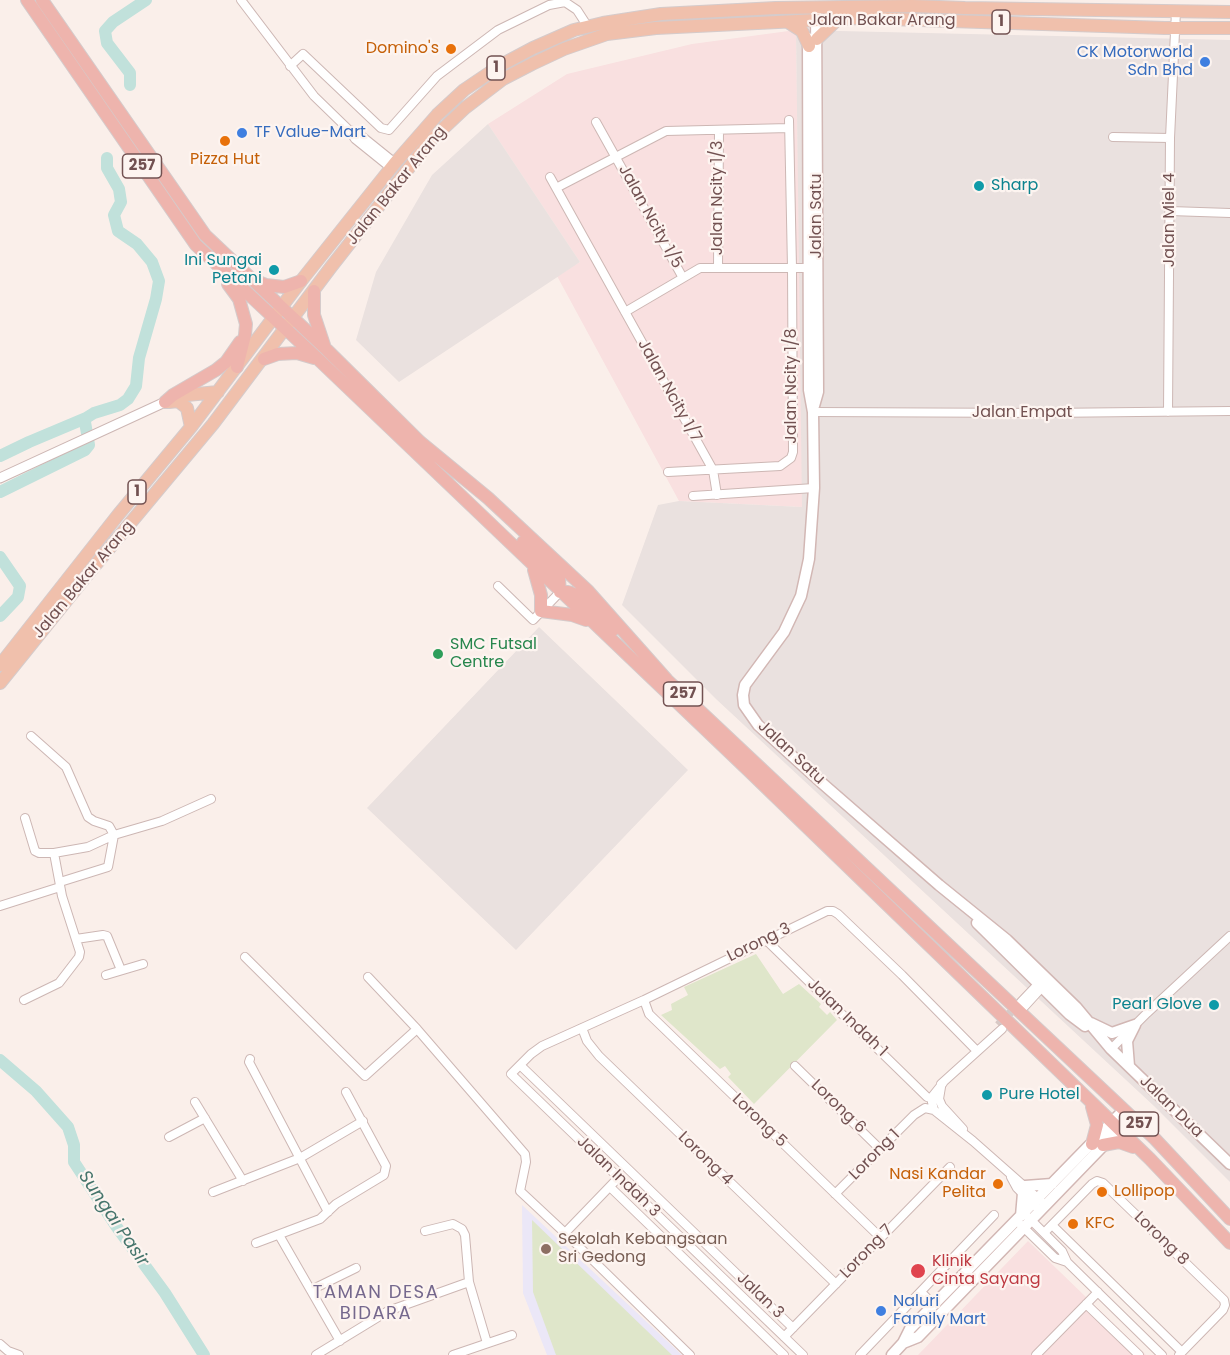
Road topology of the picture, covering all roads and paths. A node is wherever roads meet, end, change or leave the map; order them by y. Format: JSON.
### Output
{"nodes":[{"id":1,"x":27,"y":0,"type":"edge"},
{"id":2,"x":42,"y":0,"type":"edge"},
{"id":3,"x":242,"y":0,"type":"edge"},
{"id":4,"x":788,"y":0,"type":"edge"},
{"id":5,"x":833,"y":0,"type":"edge"},
{"id":6,"x":915,"y":3,"type":"edge"},
{"id":7,"x":961,"y":4,"type":"edge"},
{"id":8,"x":845,"y":6,"type":"junction"},
{"id":9,"x":776,"y":8,"type":"junction"},
{"id":10,"x":811,"y":9,"type":"edge"},
{"id":11,"x":1176,"y":11,"type":"junction"},
{"id":12,"x":1230,"y":12,"type":"edge"},
{"id":13,"x":837,"y":19,"type":"junction"},
{"id":14,"x":788,"y":22,"type":"junction"},
{"id":15,"x":588,"y":27,"type":"junction"},
{"id":16,"x":1176,"y":28,"type":"junction"},
{"id":17,"x":1230,"y":28,"type":"edge"},
{"id":18,"x":813,"y":42,"type":"junction"},
{"id":19,"x":290,"y":66,"type":"junction"},
{"id":20,"x":789,"y":120,"type":"dead end"},
{"id":21,"x":596,"y":122,"type":"dead end"},
{"id":22,"x":789,"y":129,"type":"junction"},
{"id":23,"x":719,"y":130,"type":"junction"},
{"id":24,"x":1113,"y":137,"type":"dead end"},
{"id":25,"x":1170,"y":138,"type":"junction"},
{"id":26,"x":616,"y":157,"type":"junction"},
{"id":27,"x":393,"y":165,"type":"junction"},
{"id":28,"x":550,"y":177,"type":"dead end"},
{"id":29,"x":556,"y":188,"type":"junction"},
{"id":30,"x":1170,"y":211,"type":"junction"},
{"id":31,"x":1230,"y":213,"type":"edge"},
{"id":32,"x":207,"y":257,"type":"junction"},
{"id":33,"x":718,"y":267,"type":"junction"},
{"id":34,"x":792,"y":268,"type":"junction"},
{"id":35,"x":813,"y":268,"type":"junction"},
{"id":36,"x":250,"y":278,"type":"junction"},
{"id":37,"x":684,"y":278,"type":"junction"},
{"id":38,"x":301,"y":282,"type":"junction"},
{"id":39,"x":314,"y":291,"type":"junction"},
{"id":40,"x":282,"y":307,"type":"junction"},
{"id":41,"x":625,"y":312,"type":"junction"},
{"id":42,"x":273,"y":318,"type":"junction"},
{"id":43,"x":293,"y":318,"type":"junction"},
{"id":44,"x":285,"y":329,"type":"junction"},
{"id":45,"x":245,"y":334,"type":"junction"},
{"id":46,"x":322,"y":354,"type":"junction"},
{"id":47,"x":264,"y":359,"type":"junction"},
{"id":48,"x":237,"y":367,"type":"junction"},
{"id":49,"x":218,"y":392,"type":"junction"},
{"id":50,"x":165,"y":402,"type":"junction"},
{"id":51,"x":1230,"y":411,"type":"edge"},
{"id":52,"x":813,"y":412,"type":"junction"},
{"id":53,"x":1168,"y":412,"type":"junction"},
{"id":54,"x":191,"y":428,"type":"junction"},
{"id":55,"x":713,"y":470,"type":"junction"},
{"id":56,"x":668,"y":472,"type":"dead end"},
{"id":57,"x":0,"y":478,"type":"edge"},
{"id":58,"x":814,"y":488,"type":"junction"},
{"id":59,"x":717,"y":495,"type":"junction"},
{"id":60,"x":693,"y":496,"type":"dead end"},
{"id":61,"x":488,"y":498,"type":"junction"},
{"id":62,"x":534,"y":567,"type":"junction"},
{"id":63,"x":498,"y":586,"type":"dead end"},
{"id":64,"x":560,"y":592,"type":"junction"},
{"id":65,"x":541,"y":611,"type":"junction"},
{"id":66,"x":592,"y":622,"type":"junction"},
{"id":67,"x":0,"y":665,"type":"edge"},
{"id":68,"x":667,"y":680,"type":"junction"},
{"id":69,"x":0,"y":683,"type":"edge"},
{"id":70,"x":31,"y":736,"type":"dead end"},
{"id":71,"x":211,"y":799,"type":"dead end"},
{"id":72,"x":25,"y":818,"type":"dead end"},
{"id":73,"x":114,"y":835,"type":"junction"},
{"id":74,"x":54,"y":853,"type":"junction"},
{"id":75,"x":60,"y":884,"type":"junction"},
{"id":76,"x":0,"y":906,"type":"edge"},
{"id":77,"x":1230,"y":936,"type":"edge"},
{"id":78,"x":76,"y":939,"type":"junction"},
{"id":79,"x":766,"y":940,"type":"junction"},
{"id":80,"x":245,"y":957,"type":"dead end"},
{"id":81,"x":143,"y":964,"type":"dead end"},
{"id":82,"x":121,"y":970,"type":"junction"},
{"id":83,"x":106,"y":975,"type":"dead end"},
{"id":84,"x":368,"y":977,"type":"dead end"},
{"id":85,"x":1043,"y":983,"type":"junction"},
{"id":86,"x":24,"y":1000,"type":"dead end"},
{"id":87,"x":644,"y":1000,"type":"junction"},
{"id":88,"x":1023,"y":1004,"type":"tunnel mouth"},
{"id":89,"x":1087,"y":1021,"type":"junction"},
{"id":90,"x":1135,"y":1025,"type":"junction"},
{"id":91,"x":1000,"y":1027,"type":"tunnel mouth"},
{"id":92,"x":582,"y":1028,"type":"junction"},
{"id":93,"x":417,"y":1029,"type":"junction"},
{"id":94,"x":1044,"y":1033,"type":"junction"},
{"id":95,"x":1098,"y":1035,"type":"junction"},
{"id":96,"x":1111,"y":1049,"type":"junction"},
{"id":97,"x":978,"y":1050,"type":"junction"},
{"id":98,"x":250,"y":1059,"type":"dead end"},
{"id":99,"x":520,"y":1065,"type":"junction"},
{"id":100,"x":795,"y":1065,"type":"dead end"},
{"id":101,"x":1129,"y":1066,"type":"junction"},
{"id":102,"x":511,"y":1074,"type":"joint"},
{"id":103,"x":943,"y":1083,"type":"junction"},
{"id":104,"x":346,"y":1092,"type":"dead end"},
{"id":105,"x":927,"y":1097,"type":"junction"},
{"id":106,"x":195,"y":1102,"type":"dead end"},
{"id":107,"x":1090,"y":1103,"type":"junction"},
{"id":108,"x":934,"y":1110,"type":"junction"},
{"id":109,"x":914,"y":1115,"type":"junction"},
{"id":110,"x":205,"y":1118,"type":"junction"},
{"id":111,"x":363,"y":1121,"type":"junction"},
{"id":112,"x":1119,"y":1122,"type":"junction"},
{"id":113,"x":169,"y":1137,"type":"dead end"},
{"id":114,"x":974,"y":1141,"type":"junction"},
{"id":115,"x":1098,"y":1144,"type":"junction"},
{"id":116,"x":880,"y":1149,"type":"junction"},
{"id":117,"x":1140,"y":1149,"type":"junction"},
{"id":118,"x":300,"y":1158,"type":"junction"},
{"id":119,"x":1230,"y":1164,"type":"edge"},
{"id":120,"x":950,"y":1167,"type":"dead end"},
{"id":121,"x":619,"y":1177,"type":"junction"},
{"id":122,"x":243,"y":1181,"type":"junction"},
{"id":123,"x":1052,"y":1184,"type":"junction"},
{"id":124,"x":610,"y":1187,"type":"junction"},
{"id":125,"x":1024,"y":1190,"type":"junction"},
{"id":126,"x":213,"y":1192,"type":"dead end"},
{"id":127,"x":1203,"y":1192,"type":"junction"},
{"id":128,"x":835,"y":1194,"type":"junction"},
{"id":129,"x":1039,"y":1205,"type":"junction"},
{"id":130,"x":328,"y":1212,"type":"junction"},
{"id":131,"x":994,"y":1215,"type":"dead end"},
{"id":132,"x":1230,"y":1219,"type":"edge"},
{"id":133,"x":1023,"y":1220,"type":"junction"},
{"id":134,"x":1052,"y":1224,"type":"junction"},
{"id":135,"x":425,"y":1231,"type":"dead end"},
{"id":136,"x":565,"y":1233,"type":"junction"},
{"id":137,"x":1044,"y":1233,"type":"junction"},
{"id":138,"x":279,"y":1235,"type":"junction"},
{"id":139,"x":881,"y":1238,"type":"junction"},
{"id":140,"x":255,"y":1243,"type":"dead end"},
{"id":141,"x":1230,"y":1243,"type":"edge"},
{"id":142,"x":1067,"y":1262,"type":"junction"},
{"id":143,"x":356,"y":1268,"type":"dead end"},
{"id":144,"x":469,"y":1282,"type":"junction"},
{"id":145,"x":836,"y":1284,"type":"junction"},
{"id":146,"x":311,"y":1290,"type":"junction"},
{"id":147,"x":921,"y":1292,"type":"junction"},
{"id":148,"x":1098,"y":1292,"type":"junction"},
{"id":149,"x":1086,"y":1304,"type":"junction"},
{"id":150,"x":933,"y":1305,"type":"junction"},
{"id":151,"x":793,"y":1328,"type":"junction"},
{"id":152,"x":512,"y":1335,"type":"dead end"},
{"id":153,"x":784,"y":1337,"type":"junction"},
{"id":154,"x":340,"y":1341,"type":"junction"},
{"id":155,"x":487,"y":1343,"type":"junction"},
{"id":156,"x":903,"y":1343,"type":"junction"},
{"id":157,"x":0,"y":1344,"type":"edge"},
{"id":158,"x":894,"y":1354,"type":"edge"},
{"id":159,"x":1039,"y":1354,"type":"edge"},
{"id":160,"x":1181,"y":1354,"type":"edge"},
{"id":161,"x":19,"y":1355,"type":"edge"},
{"id":162,"x":316,"y":1355,"type":"edge"},
{"id":163,"x":453,"y":1355,"type":"edge"},
{"id":164,"x":690,"y":1355,"type":"edge"},
{"id":165,"x":784,"y":1355,"type":"edge"},
{"id":166,"x":803,"y":1355,"type":"edge"},
{"id":167,"x":860,"y":1355,"type":"edge"},
{"id":168,"x":1139,"y":1355,"type":"edge"},
{"id":169,"x":1162,"y":1355,"type":"edge"}],
"edges":[{"from":1,"to":32,"type":"highway","number":"257"},
{"from":2,"to":36,"type":"highway","number":"257"},
{"from":3,"to":19,"type":"street"},
{"from":4,"to":9,"type":"main road"},
{"from":5,"to":8,"type":"main road"},
{"from":6,"to":7,"type":"main road","name":"Jalan Bakar Arang","number":"1"},
{"from":6,"to":8,"type":"main road","name":"Jalan Bakar Arang","number":"1"},
{"from":7,"to":11,"type":"main road","name":"Jalan Bakar Arang","number":"1"},
{"from":8,"to":10,"type":"main road","name":"Jalan Bakar Arang","number":"1"},
{"from":9,"to":10,"type":"main road","name":"Jalan Bakar Arang","number":"1"},
{"from":9,"to":15,"type":"main road","name":"Jalan Bakar Arang","number":"1"},
{"from":10,"to":13,"type":"main road","name":"Jalan Bakar Arang","number":"1"},
{"from":10,"to":14,"type":"main road","name":"Jalan Bakar Arang","number":"1"},
{"from":10,"to":18,"type":"main road","name":"Jalan Satu"},
{"from":11,"to":12,"type":"main road","name":"Jalan Bakar Arang","number":"1"},
{"from":11,"to":16,"type":"street","name":"Jalan Miel 4"},
{"from":13,"to":16,"type":"main road","name":"Jalan Bakar Arang","number":"1"},
{"from":13,"to":18,"type":"main road"},
{"from":14,"to":18,"type":"main road"},
{"from":14,"to":39,"type":"main road","name":"Jalan Bakar Arang","number":"1"},
{"from":15,"to":19,"type":"street"},
{"from":15,"to":27,"type":"main road","name":"Jalan Bakar Arang","number":"1"},
{"from":16,"to":17,"type":"main road","name":"Jalan Bakar Arang","number":"1"},
{"from":16,"to":25,"type":"street","name":"Jalan Miel 4"},
{"from":18,"to":35,"type":"main road","name":"Jalan Satu"},
{"from":19,"to":27,"type":"street"},
{"from":20,"to":22,"type":"street"},
{"from":21,"to":26,"type":"street","name":"Jalan Ncity 1/5"},
{"from":22,"to":23,"type":"street"},
{"from":22,"to":34,"type":"street"},
{"from":23,"to":26,"type":"street"},
{"from":23,"to":33,"type":"street","name":"Jalan Ncity 1/3"},
{"from":24,"to":25,"type":"street"},
{"from":25,"to":30,"type":"street","name":"Jalan Miel 4"},
{"from":26,"to":29,"type":"street"},
{"from":26,"to":37,"type":"street","name":"Jalan Ncity 1/5"},
{"from":27,"to":38,"type":"main road","name":"Jalan Bakar Arang","number":"1"},
{"from":28,"to":29,"type":"street","name":"Jalan Ncity 1/7"},
{"from":29,"to":41,"type":"street","name":"Jalan Ncity 1/7"},
{"from":30,"to":31,"type":"street"},
{"from":30,"to":53,"type":"street","name":"Jalan Miel 4"},
{"from":32,"to":42,"type":"highway","number":"257"},
{"from":32,"to":45,"type":"highway"},
{"from":33,"to":34,"type":"street"},
{"from":33,"to":37,"type":"street"},
{"from":34,"to":35,"type":"street"},
{"from":34,"to":55,"type":"street","name":"Jalan Ncity 1/8"},
{"from":35,"to":52,"type":"main road","name":"Jalan Satu"},
{"from":36,"to":38,"type":"highway"},
{"from":36,"to":40,"type":"highway","number":"257"},
{"from":37,"to":41,"type":"street"},
{"from":38,"to":40,"type":"main road","name":"Jalan Bakar Arang","number":"1"},
{"from":39,"to":43,"type":"main road","name":"Jalan Bakar Arang","number":"1"},
{"from":39,"to":46,"type":"highway"},
{"from":40,"to":42,"type":"main road","name":"Jalan Bakar Arang","number":"1"},
{"from":40,"to":43,"type":"highway","number":"257"},
{"from":41,"to":55,"type":"street","name":"Jalan Ncity 1/7"},
{"from":42,"to":44,"type":"highway","number":"257"},
{"from":42,"to":48,"type":"main road","name":"Jalan Bakar Arang","number":"1"},
{"from":43,"to":44,"type":"main road","name":"Jalan Bakar Arang","number":"1"},
{"from":43,"to":46,"type":"highway","number":"257"},
{"from":44,"to":46,"type":"highway","number":"257"},
{"from":44,"to":47,"type":"main road","name":"Jalan Bakar Arang","number":"1"},
{"from":45,"to":48,"type":"highway"},
{"from":45,"to":50,"type":"highway"},
{"from":46,"to":47,"type":"highway"},
{"from":46,"to":61,"type":"highway","number":"257"},
{"from":46,"to":62,"type":"highway","number":"257"},
{"from":47,"to":69,"type":"main road","name":"Jalan Bakar Arang","number":"1"},
{"from":48,"to":49,"type":"main road","name":"Jalan Bakar Arang","number":"1"},
{"from":49,"to":50,"type":"main road"},
{"from":49,"to":54,"type":"main road","name":"Jalan Bakar Arang","number":"1"},
{"from":50,"to":54,"type":"main road"},
{"from":50,"to":57,"type":"street"},
{"from":51,"to":53,"type":"street","name":"Jalan Empat"},
{"from":52,"to":53,"type":"street","name":"Jalan Empat"},
{"from":52,"to":58,"type":"main road","name":"Jalan Satu"},
{"from":54,"to":67,"type":"main road","name":"Jalan Bakar Arang","number":"1"},
{"from":55,"to":56,"type":"street"},
{"from":55,"to":59,"type":"street"},
{"from":58,"to":59,"type":"street"},
{"from":58,"to":85,"type":"main road","name":"Jalan Satu"},
{"from":59,"to":60,"type":"street"},
{"from":61,"to":64,"type":"highway"},
{"from":61,"to":68,"type":"highway","number":"257"},
{"from":62,"to":64,"type":"highway","number":"257"},
{"from":62,"to":65,"type":"highway"},
{"from":63,"to":65,"type":"street"},
{"from":64,"to":65,"type":"street"},
{"from":64,"to":66,"type":"highway","number":"257"},
{"from":64,"to":68,"type":"highway"},
{"from":65,"to":66,"type":"highway"},
{"from":66,"to":107,"type":"highway","number":"257"},
{"from":68,"to":94,"type":"highway","number":"257"},
{"from":70,"to":73,"type":"street"},
{"from":71,"to":73,"type":"street"},
{"from":72,"to":74,"type":"street"},
{"from":73,"to":74,"type":"street"},
{"from":73,"to":75,"type":"street"},
{"from":74,"to":75,"type":"street"},
{"from":75,"to":76,"type":"street"},
{"from":75,"to":78,"type":"street"},
{"from":77,"to":90,"type":"street"},
{"from":78,"to":82,"type":"street"},
{"from":78,"to":86,"type":"street"},
{"from":79,"to":87,"type":"street","name":"Lorong 3"},
{"from":79,"to":97,"type":"street","name":"Lorong 3"},
{"from":79,"to":105,"type":"street","name":"Jalan Indah 1"},
{"from":80,"to":93,"type":"street"},
{"from":81,"to":82,"type":"street"},
{"from":82,"to":83,"type":"street"},
{"from":84,"to":93,"type":"street"},
{"from":85,"to":88,"type":"street"},
{"from":85,"to":89,"type":"main road","name":"Jalan Satu"},
{"from":85,"to":95,"type":"main road","name":"Jalan Satu"},
{"from":87,"to":92,"type":"street","name":"Lorong 3"},
{"from":87,"to":128,"type":"street","name":"Lorong 5"},
{"from":89,"to":90,"type":"main road"},
{"from":89,"to":95,"type":"main road","name":"Jalan Satu"},
{"from":90,"to":96,"type":"street"},
{"from":90,"to":101,"type":"main road"},
{"from":91,"to":97,"type":"street","name":"Lorong 1"},
{"from":92,"to":99,"type":"street","name":"Lorong 3"},
{"from":92,"to":145,"type":"street","name":"Lorong 4"},
{"from":93,"to":136,"type":"street"},
{"from":94,"to":112,"type":"highway"},
{"from":94,"to":127,"type":"highway","number":"257"},
{"from":95,"to":96,"type":"main road","name":"Jalan Satu"},
{"from":96,"to":101,"type":"main road","name":"Jalan Dua"},
{"from":97,"to":103,"type":"street","name":"Lorong 1"},
{"from":98,"to":118,"type":"street"},
{"from":99,"to":102,"type":"street","name":"Lorong 3"},
{"from":99,"to":151,"type":"street","name":"Jalan 3"},
{"from":100,"to":116,"type":"street","name":"Lorong 6"},
{"from":101,"to":119,"type":"main road","name":"Jalan Dua"},
{"from":102,"to":121,"type":"street","name":"Jalan Indah 3"},
{"from":103,"to":105,"type":"street","name":"Lorong 1"},
{"from":103,"to":108,"type":"street"},
{"from":103,"to":114,"type":"street"},
{"from":104,"to":111,"type":"street"},
{"from":105,"to":109,"type":"street","name":"Lorong 1"},
{"from":106,"to":110,"type":"street"},
{"from":107,"to":112,"type":"highway","number":"257"},
{"from":107,"to":115,"type":"highway"},
{"from":108,"to":109,"type":"street"},
{"from":108,"to":114,"type":"street"},
{"from":109,"to":116,"type":"street","name":"Lorong 1"},
{"from":110,"to":113,"type":"street"},
{"from":110,"to":122,"type":"street"},
{"from":111,"to":118,"type":"street"},
{"from":111,"to":130,"type":"street"},
{"from":112,"to":115,"type":"main road"},
{"from":112,"to":117,"type":"highway","number":"257"},
{"from":112,"to":127,"type":"highway"},
{"from":114,"to":125,"type":"street"},
{"from":115,"to":117,"type":"highway"},
{"from":115,"to":123,"type":"main road"},
{"from":115,"to":129,"type":"main road"},
{"from":116,"to":128,"type":"street","name":"Lorong 1"},
{"from":117,"to":141,"type":"highway","number":"257"},
{"from":118,"to":122,"type":"street"},
{"from":118,"to":130,"type":"street"},
{"from":120,"to":139,"type":"street","name":"Lorong 7"},
{"from":121,"to":124,"type":"street"},
{"from":121,"to":153,"type":"street","name":"Jalan Indah 3"},
{"from":122,"to":126,"type":"street"},
{"from":123,"to":125,"type":"main road"},
{"from":123,"to":129,"type":"main road"},
{"from":124,"to":136,"type":"street"},
{"from":124,"to":165,"type":"street"},
{"from":125,"to":129,"type":"street"},
{"from":125,"to":133,"type":"main road"},
{"from":127,"to":132,"type":"highway","number":"257"},
{"from":128,"to":139,"type":"street","name":"Lorong 5"},
{"from":129,"to":133,"type":"main road"},
{"from":130,"to":138,"type":"street"},
{"from":131,"to":147,"type":"street"},
{"from":133,"to":137,"type":"street"},
{"from":133,"to":142,"type":"street"},
{"from":133,"to":150,"type":"main road"},
{"from":133,"to":156,"type":"main road"},
{"from":134,"to":137,"type":"street","name":"Lorong 8"},
{"from":134,"to":160,"type":"street"},
{"from":134,"to":160,"type":"street","name":"Lorong 8"},
{"from":135,"to":144,"type":"street"},
{"from":136,"to":164,"type":"street"},
{"from":137,"to":142,"type":"street"},
{"from":138,"to":140,"type":"street"},
{"from":138,"to":146,"type":"street"},
{"from":139,"to":145,"type":"street","name":"Lorong 7"},
{"from":142,"to":148,"type":"street"},
{"from":143,"to":146,"type":"street"},
{"from":144,"to":154,"type":"street"},
{"from":144,"to":155,"type":"street"},
{"from":145,"to":151,"type":"street","name":"Lorong 7"},
{"from":146,"to":154,"type":"street"},
{"from":147,"to":150,"type":"street"},
{"from":147,"to":167,"type":"street"},
{"from":148,"to":149,"type":"street"},
{"from":148,"to":169,"type":"street"},
{"from":149,"to":159,"type":"street"},
{"from":149,"to":168,"type":"street"},
{"from":150,"to":156,"type":"main road"},
{"from":151,"to":153,"type":"street","name":"Lorong 7"},
{"from":152,"to":155,"type":"street"},
{"from":153,"to":166,"type":"street","name":"Jalan Indah 3"},
{"from":154,"to":162,"type":"street"},
{"from":155,"to":163,"type":"street"},
{"from":156,"to":158,"type":"main road"},
{"from":157,"to":161,"type":"street"}]}
